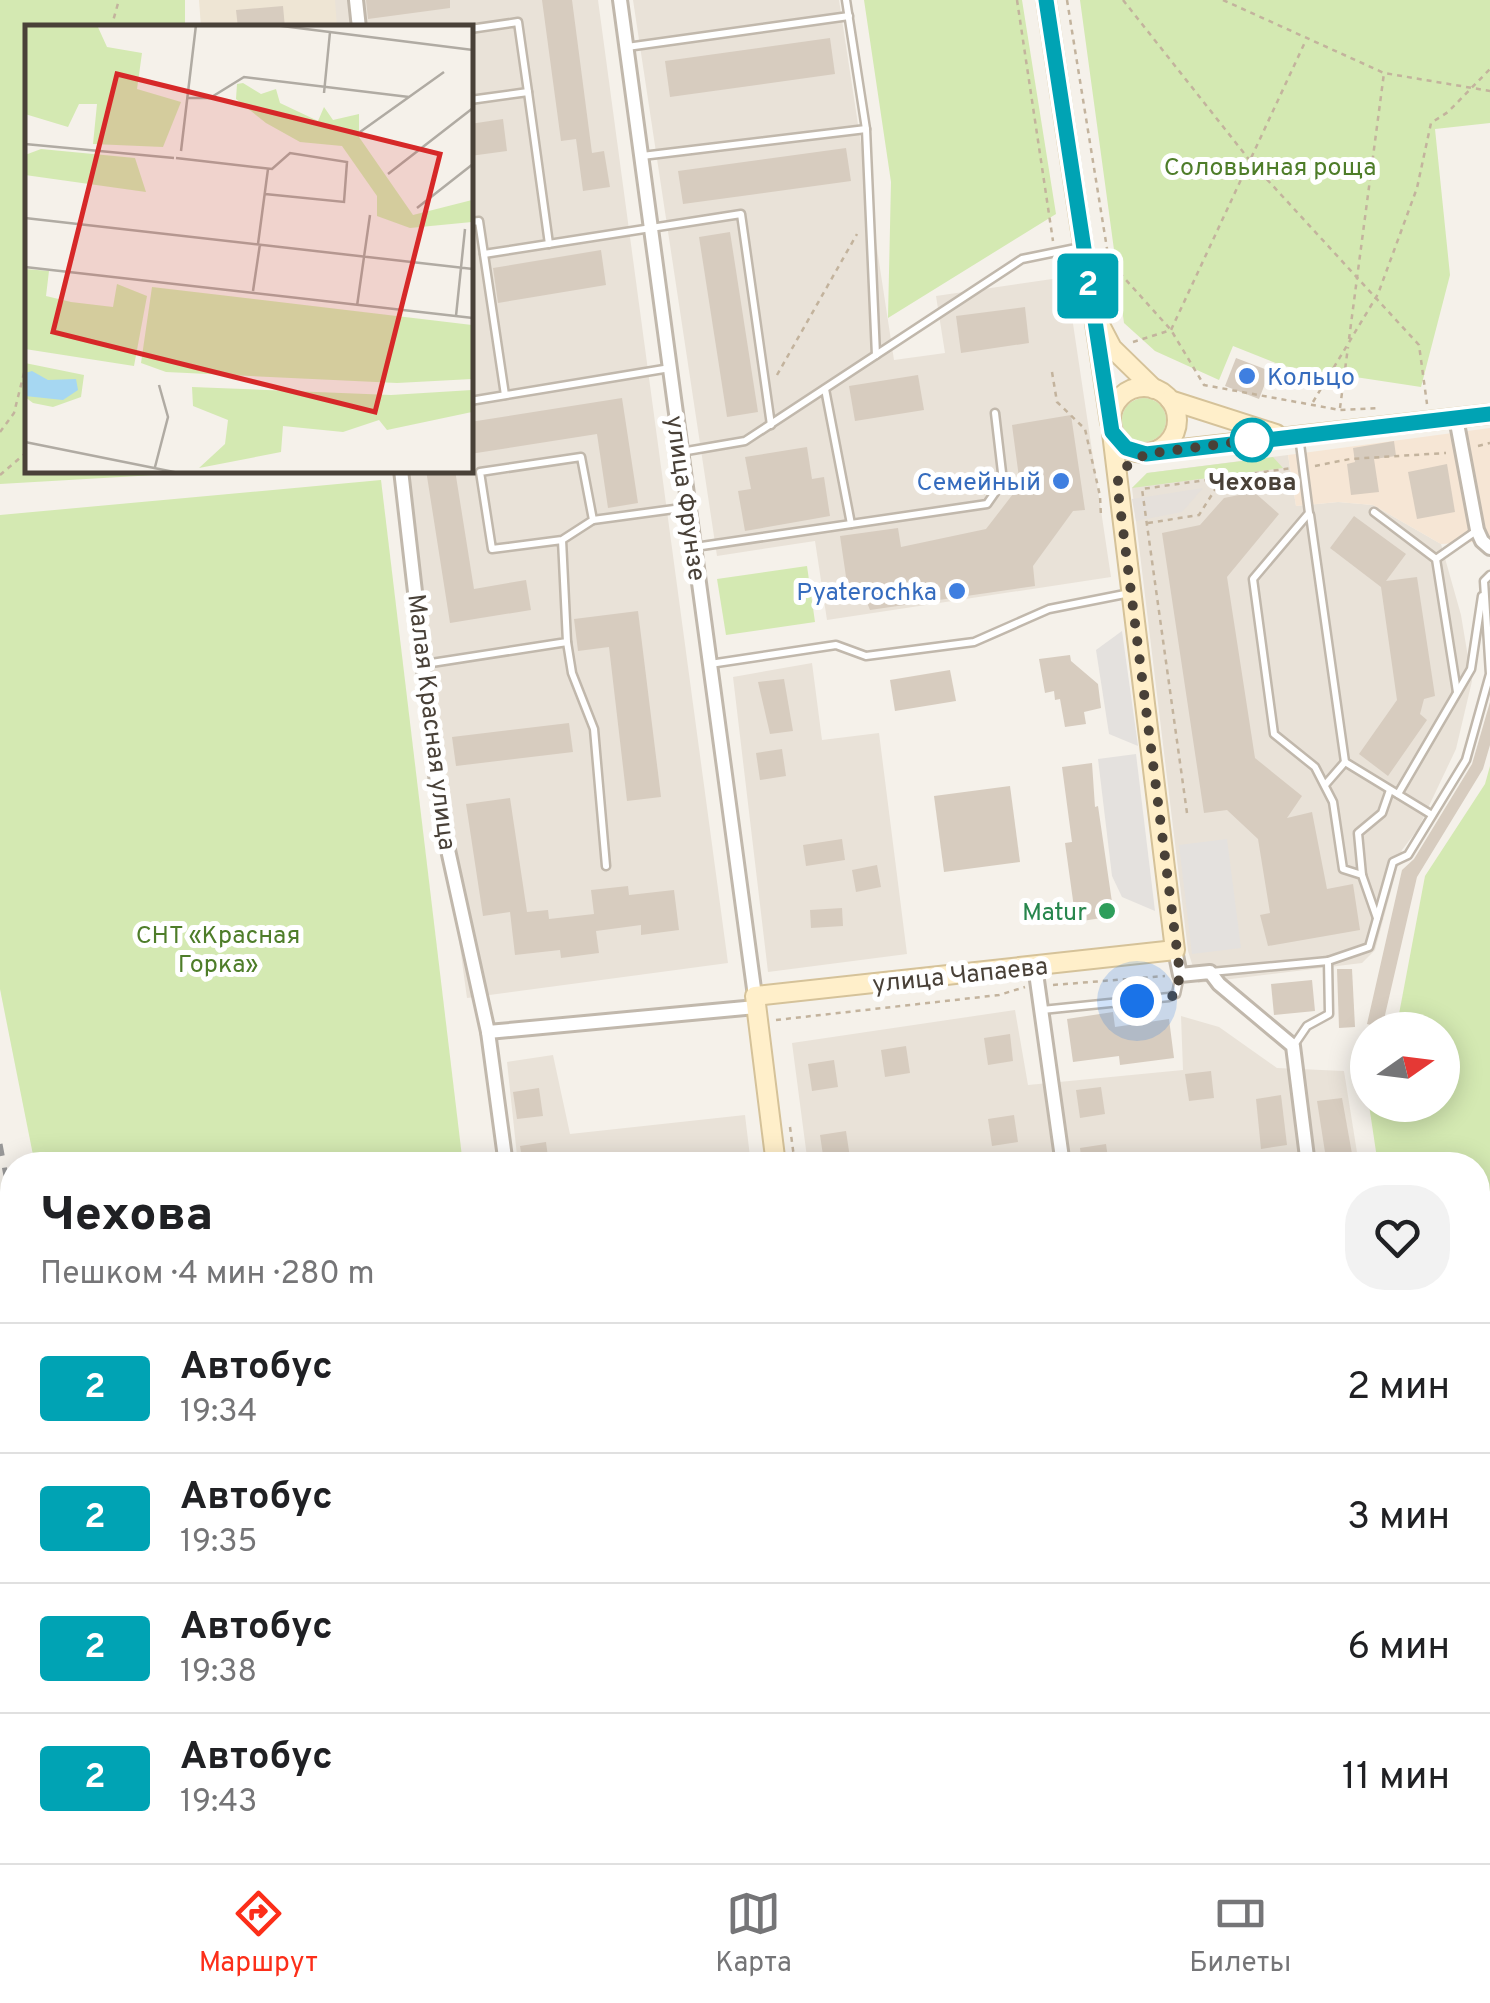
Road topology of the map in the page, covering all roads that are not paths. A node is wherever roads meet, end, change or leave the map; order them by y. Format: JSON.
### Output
{"nodes":[{"id":1,"x":356,"y":0,"type":"edge"},
{"id":2,"x":620,"y":0,"type":"edge"},
{"id":3,"x":846,"y":0,"type":"edge"},
{"id":4,"x":1046,"y":0,"type":"edge"},
{"id":5,"x":848,"y":16,"type":"junction"},
{"id":6,"x":359,"y":25,"type":"edge"},
{"id":7,"x":472,"y":29,"type":"edge"},
{"id":8,"x":626,"y":47,"type":"junction"},
{"id":9,"x":528,"y":92,"type":"junction"},
{"id":10,"x":472,"y":100,"type":"edge"},
{"id":11,"x":866,"y":129,"type":"junction"},
{"id":12,"x":641,"y":156,"type":"junction"},
{"id":13,"x":472,"y":222,"type":"edge"},
{"id":14,"x":650,"y":228,"type":"junction"},
{"id":15,"x":549,"y":244,"type":"junction"},
{"id":16,"x":1082,"y":246,"type":"junction"},
{"id":17,"x":484,"y":254,"type":"junction"},
{"id":18,"x":1092,"y":309,"type":"junction"},
{"id":19,"x":876,"y":356,"type":"junction"},
{"id":20,"x":670,"y":368,"type":"junction"},
{"id":21,"x":825,"y":389,"type":"junction"},
{"id":22,"x":1154,"y":389,"type":"junction"},
{"id":23,"x":505,"y":395,"type":"junction"},
{"id":24,"x":1170,"y":400,"type":"junction"},
{"id":25,"x":472,"y":401,"type":"edge"},
{"id":26,"x":995,"y":413,"type":"dead end"},
{"id":27,"x":1490,"y":414,"type":"edge"},
{"id":28,"x":1456,"y":418,"type":"junction"},
{"id":29,"x":771,"y":425,"type":"junction"},
{"id":30,"x":1111,"y":427,"type":"junction"},
{"id":31,"x":1292,"y":436,"type":"junction"},
{"id":32,"x":681,"y":452,"type":"junction"},
{"id":33,"x":1151,"y":453,"type":"junction"},
{"id":34,"x":401,"y":472,"type":"edge"},
{"id":35,"x":1117,"y":483,"type":"junction"},
{"id":36,"x":688,"y":508,"type":"junction"},
{"id":37,"x":1374,"y":512,"type":"dead end"},
{"id":38,"x":1310,"y":513,"type":"junction"},
{"id":39,"x":593,"y":520,"type":"junction"},
{"id":40,"x":851,"y":524,"type":"junction"},
{"id":41,"x":1477,"y":530,"type":"junction"},
{"id":42,"x":562,"y":540,"type":"junction"},
{"id":43,"x":694,"y":547,"type":"junction"},
{"id":44,"x":1490,"y":548,"type":"edge"},
{"id":45,"x":1436,"y":559,"type":"junction"},
{"id":46,"x":1487,"y":578,"type":"edge"},
{"id":47,"x":1132,"y":593,"type":"junction"},
{"id":48,"x":567,"y":642,"type":"junction"},
{"id":49,"x":424,"y":664,"type":"junction"},
{"id":50,"x":709,"y":664,"type":"junction"},
{"id":51,"x":1457,"y":693,"type":"junction"},
{"id":52,"x":1346,"y":762,"type":"junction"},
{"id":53,"x":1324,"y":785,"type":"junction"},
{"id":54,"x":1394,"y":792,"type":"junction"},
{"id":55,"x":1432,"y":815,"type":"junction"},
{"id":56,"x":606,"y":866,"type":"dead end"},
{"id":57,"x":1362,"y":875,"type":"junction"},
{"id":58,"x":1377,"y":918,"type":"junction"},
{"id":59,"x":1176,"y":950,"type":"junction"},
{"id":60,"x":1328,"y":960,"type":"junction"},
{"id":61,"x":1210,"y":972,"type":"junction"},
{"id":62,"x":1180,"y":974,"type":"junction"},
{"id":63,"x":1036,"y":976,"type":"junction"},
{"id":64,"x":755,"y":1001,"type":"junction"},
{"id":65,"x":1041,"y":1010,"type":"junction"},
{"id":66,"x":488,"y":1032,"type":"junction"},
{"id":67,"x":1294,"y":1046,"type":"junction"},
{"id":68,"x":504,"y":1152,"type":"edge"},
{"id":69,"x":774,"y":1152,"type":"edge"},
{"id":70,"x":1060,"y":1152,"type":"edge"},
{"id":71,"x":1306,"y":1152,"type":"edge"}],
"edges":[{"from":1,"to":6,"type":"street"},
{"from":2,"to":8,"type":"street","name":"улица Фрунзе"},
{"from":3,"to":5,"type":"lane"},
{"from":4,"to":16,"type":"main road"},
{"from":5,"to":8,"type":"lane"},
{"from":5,"to":11,"type":"lane"},
{"from":7,"to":9,"type":"lane"},
{"from":8,"to":12,"type":"street","name":"улица Фрунзе"},
{"from":9,"to":10,"type":"lane"},
{"from":9,"to":15,"type":"lane"},
{"from":11,"to":12,"type":"lane"},
{"from":11,"to":19,"type":"lane"},
{"from":12,"to":14,"type":"street","name":"улица Фрунзе"},
{"from":13,"to":17,"type":"lane"},
{"from":14,"to":15,"type":"lane"},
{"from":14,"to":20,"type":"street","name":"улица Фрунзе"},
{"from":14,"to":29,"type":"lane"},
{"from":15,"to":17,"type":"lane"},
{"from":16,"to":18,"type":"main road"},
{"from":16,"to":19,"type":"lane"},
{"from":17,"to":23,"type":"lane"},
{"from":18,"to":22,"type":"main road"},
{"from":18,"to":30,"type":"main road"},
{"from":19,"to":21,"type":"lane"},
{"from":20,"to":23,"type":"lane"},
{"from":20,"to":32,"type":"street","name":"улица Фрунзе"},
{"from":21,"to":29,"type":"lane"},
{"from":21,"to":40,"type":"lane"},
{"from":22,"to":24,"type":"main road"},
{"from":22,"to":30,"type":"main road"},
{"from":23,"to":25,"type":"lane"},
{"from":24,"to":31,"type":"main road"},
{"from":24,"to":33,"type":"main road"},
{"from":26,"to":40,"type":"lane"},
{"from":27,"to":28,"type":"main road"},
{"from":28,"to":31,"type":"main road"},
{"from":28,"to":41,"type":"street"},
{"from":29,"to":32,"type":"lane"},
{"from":30,"to":33,"type":"main road"},
{"from":30,"to":35,"type":"main road"},
{"from":31,"to":33,"type":"main road"},
{"from":31,"to":38,"type":"lane"},
{"from":32,"to":36,"type":"street","name":"улица Фрунзе"},
{"from":33,"to":35,"type":"main road"},
{"from":34,"to":49,"type":"street","name":"Малая Красная улица"},
{"from":35,"to":47,"type":"main road"},
{"from":36,"to":39,"type":"lane"},
{"from":36,"to":43,"type":"street","name":"улица Фрунзе"},
{"from":37,"to":45,"type":"lane"},
{"from":38,"to":52,"type":"lane"},
{"from":38,"to":53,"type":"lane"},
{"from":39,"to":42,"type":"lane"},
{"from":39,"to":42,"type":"lane"},
{"from":40,"to":43,"type":"lane"},
{"from":41,"to":44,"type":"street"},
{"from":41,"to":45,"type":"lane"},
{"from":42,"to":48,"type":"lane"},
{"from":43,"to":50,"type":"street","name":"улица Фрунзе"},
{"from":45,"to":51,"type":"lane"},
{"from":46,"to":51,"type":"lane"},
{"from":46,"to":55,"type":"lane"},
{"from":47,"to":50,"type":"lane"},
{"from":47,"to":59,"type":"main road"},
{"from":48,"to":49,"type":"lane"},
{"from":48,"to":56,"type":"lane"},
{"from":49,"to":66,"type":"street","name":"Малая Красная улица"},
{"from":50,"to":64,"type":"street","name":"улица Фрунзе"},
{"from":51,"to":54,"type":"lane"},
{"from":52,"to":53,"type":"lane"},
{"from":52,"to":54,"type":"lane"},
{"from":53,"to":57,"type":"lane"},
{"from":54,"to":55,"type":"lane"},
{"from":54,"to":57,"type":"lane"},
{"from":55,"to":58,"type":"lane"},
{"from":57,"to":58,"type":"lane"},
{"from":58,"to":60,"type":"lane"},
{"from":59,"to":62,"type":"street"},
{"from":59,"to":63,"type":"main road","name":"улица Чапаева"},
{"from":60,"to":61,"type":"lane"},
{"from":60,"to":67,"type":"lane"},
{"from":61,"to":62,"type":"street"},
{"from":61,"to":67,"type":"street"},
{"from":62,"to":65,"type":"lane"},
{"from":63,"to":64,"type":"main road","name":"улица Чапаева"},
{"from":63,"to":65,"type":"street"},
{"from":64,"to":66,"type":"street","name":"улица Чапаева"},
{"from":64,"to":69,"type":"main road"},
{"from":65,"to":70,"type":"street"},
{"from":66,"to":68,"type":"street","name":"Малая Красная улица"},
{"from":67,"to":71,"type":"street"}]}
